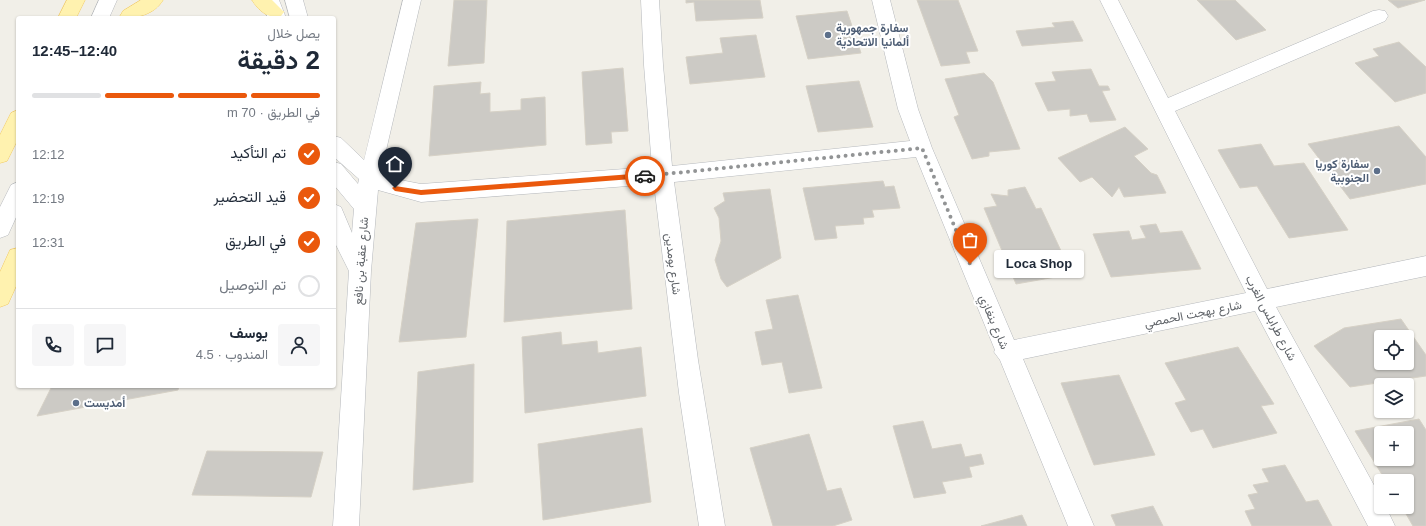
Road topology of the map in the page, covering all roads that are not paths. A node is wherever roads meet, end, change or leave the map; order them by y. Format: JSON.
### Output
{"nodes":[{"id":1,"x":76,"y":0,"type":"edge"},
{"id":2,"x":108,"y":0,"type":"edge"},
{"id":3,"x":154,"y":0,"type":"edge"},
{"id":4,"x":261,"y":0,"type":"edge"},
{"id":5,"x":294,"y":0,"type":"edge"},
{"id":6,"x":412,"y":0,"type":"edge"},
{"id":7,"x":650,"y":0,"type":"edge"},
{"id":8,"x":881,"y":0,"type":"edge"},
{"id":9,"x":1109,"y":0,"type":"edge"},
{"id":10,"x":274,"y":10,"type":"edge"},
{"id":11,"x":130,"y":11,"type":"edge"},
{"id":12,"x":68,"y":16,"type":"edge"},
{"id":13,"x":101,"y":16,"type":"edge"},
{"id":14,"x":298,"y":16,"type":"edge"},
{"id":15,"x":1379,"y":16,"type":"dead end"},
{"id":16,"x":1163,"y":108,"type":"junction"},
{"id":17,"x":16,"y":122,"type":"edge"},
{"id":18,"x":336,"y":146,"type":"edge"},
{"id":19,"x":922,"y":148,"type":"junction"},
{"id":20,"x":0,"y":155,"type":"edge"},
{"id":21,"x":336,"y":175,"type":"edge"},
{"id":22,"x":662,"y":175,"type":"junction"},
{"id":23,"x":370,"y":177,"type":"junction"},
{"id":24,"x":16,"y":194,"type":"edge"},
{"id":25,"x":365,"y":207,"type":"junction"},
{"id":26,"x":336,"y":218,"type":"edge"},
{"id":27,"x":0,"y":229,"type":"edge"},
{"id":28,"x":16,"y":261,"type":"edge"},
{"id":29,"x":1426,"y":266,"type":"edge"},
{"id":30,"x":360,"y":271,"type":"junction"},
{"id":31,"x":0,"y":297,"type":"edge"},
{"id":32,"x":1261,"y":300,"type":"junction"},
{"id":33,"x":1006,"y":352,"type":"junction"},
{"id":34,"x":346,"y":526,"type":"edge"},
{"id":35,"x":712,"y":526,"type":"edge"},
{"id":36,"x":1081,"y":526,"type":"edge"},
{"id":37,"x":1382,"y":526,"type":"edge"}],
"edges":[{"from":1,"to":12,"type":"main road"},
{"from":2,"to":13,"type":"street"},
{"from":3,"to":11,"type":"main road"},
{"from":4,"to":10,"type":"main road"},
{"from":5,"to":14,"type":"street"},
{"from":6,"to":23,"type":"street","name":"شارع عقبة بن نافع"},
{"from":7,"to":22,"type":"street","name":"شارع بومدين"},
{"from":8,"to":19,"type":"street","name":"شارع بنغازي"},
{"from":9,"to":16,"type":"street","name":"شارع طرابلس الغرب"},
{"from":15,"to":16,"type":"street"},
{"from":16,"to":32,"type":"street","name":"شارع طرابلس الغرب"},
{"from":17,"to":20,"type":"main road"},
{"from":18,"to":23,"type":"street"},
{"from":19,"to":22,"type":"street"},
{"from":19,"to":33,"type":"street","name":"شارع بنغازي"},
{"from":21,"to":25,"type":"street"},
{"from":22,"to":23,"type":"street"},
{"from":22,"to":35,"type":"street","name":"شارع بومدين"},
{"from":23,"to":25,"type":"street","name":"شارع عقبة بن نافع"},
{"from":24,"to":27,"type":"street"},
{"from":25,"to":30,"type":"street","name":"شارع عقبة بن نافع"},
{"from":26,"to":30,"type":"street"},
{"from":28,"to":31,"type":"main road"},
{"from":29,"to":32,"type":"street","name":"شارع بهجت الحمصي"},
{"from":30,"to":34,"type":"street","name":"شارع عقبة بن نافع"},
{"from":32,"to":33,"type":"street","name":"شارع بهجت الحمصي"},
{"from":32,"to":37,"type":"street","name":"شارع طرابلس الغرب"},
{"from":33,"to":36,"type":"street","name":"شارع بنغازي"}]}
